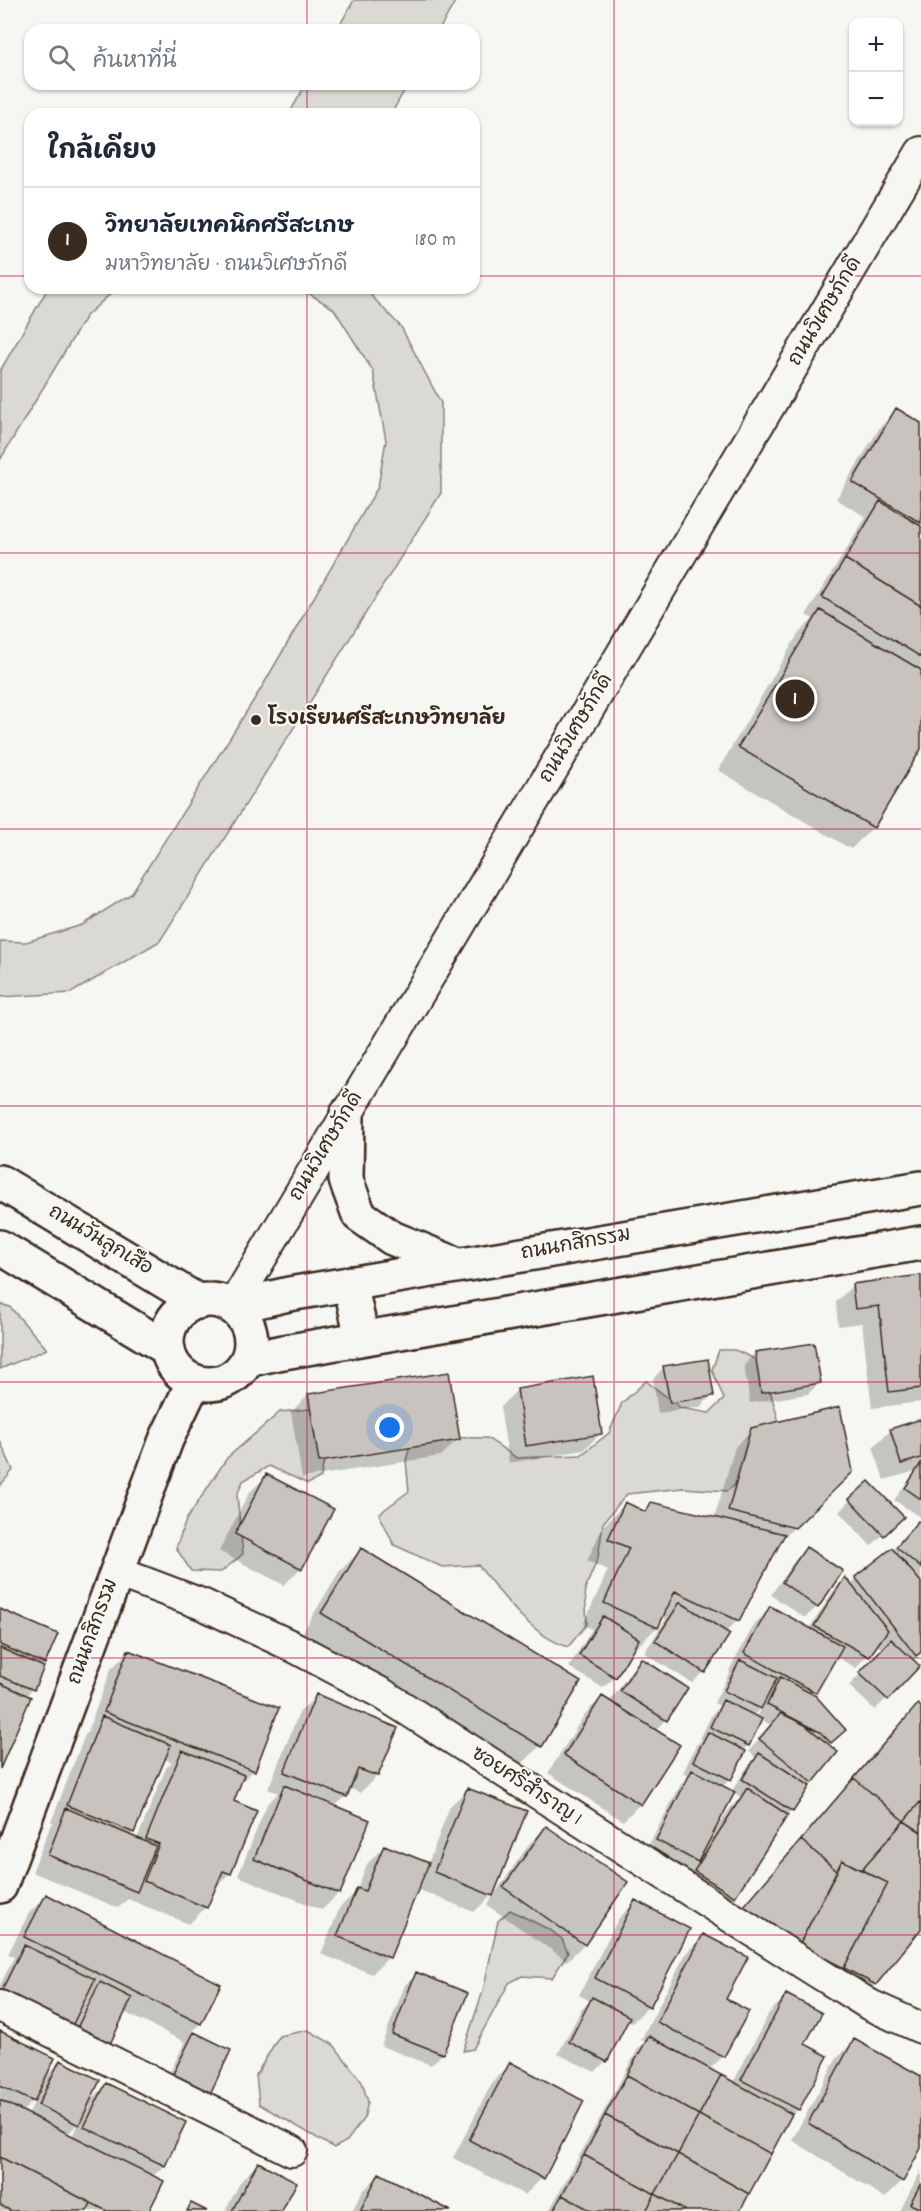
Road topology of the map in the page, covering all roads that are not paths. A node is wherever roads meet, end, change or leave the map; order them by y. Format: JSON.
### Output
{"nodes":[{"id":1,"x":921,"y":152,"type":"edge"},
{"id":2,"x":347,"y":1114,"type":"junction"},
{"id":3,"x":0,"y":1182,"type":"edge"},
{"id":4,"x":921,"y":1188,"type":"edge"},
{"id":5,"x":921,"y":1243,"type":"edge"},
{"id":6,"x":0,"y":1247,"type":"edge"},
{"id":7,"x":458,"y":1265,"type":"junction"},
{"id":8,"x":350,"y":1283,"type":"junction"},
{"id":9,"x":199,"y":1302,"type":"junction"},
{"id":10,"x":232,"y":1307,"type":"junction"},
{"id":11,"x":362,"y":1338,"type":"junction"},
{"id":12,"x":168,"y":1349,"type":"junction"},
{"id":13,"x":247,"y":1360,"type":"junction"},
{"id":14,"x":194,"y":1381,"type":"junction"},
{"id":15,"x":117,"y":1572,"type":"junction"},
{"id":16,"x":0,"y":1886,"type":"edge"},
{"id":17,"x":0,"y":2006,"type":"edge"},
{"id":18,"x":921,"y":2028,"type":"edge"},
{"id":19,"x":292,"y":2151,"type":"dead end"}],
"edges":[{"from":1,"to":2,"type":"street","name":"ถนนวิเศษภักดี"},
{"from":2,"to":7,"type":"main road"},
{"from":2,"to":10,"type":"street","name":"ถนนวิเศษภักดี"},
{"from":3,"to":9,"type":"main road","name":"ถนนวันลูกเสือ"},
{"from":4,"to":7,"type":"main road","name":"ถนนกสิกรรม"},
{"from":5,"to":11,"type":"main road"},
{"from":6,"to":12,"type":"main road"},
{"from":7,"to":8,"type":"main road","name":"ถนนกสิกรรม"},
{"from":8,"to":10,"type":"main road","name":"ถนนกสิกรรม"},
{"from":8,"to":11,"type":"main road"},
{"from":9,"to":10,"type":"main road"},
{"from":9,"to":12,"type":"main road"},
{"from":10,"to":13,"type":"main road"},
{"from":11,"to":13,"type":"main road"},
{"from":12,"to":14,"type":"main road"},
{"from":13,"to":14,"type":"main road"},
{"from":14,"to":15,"type":"main road","name":"ถนนกสิกรรม"},
{"from":15,"to":16,"type":"main road","name":"ถนนกสิกรรม"},
{"from":15,"to":18,"type":"street","name":"ซอยศรีสำราญ 1"},
{"from":17,"to":19,"type":"street"}]}
